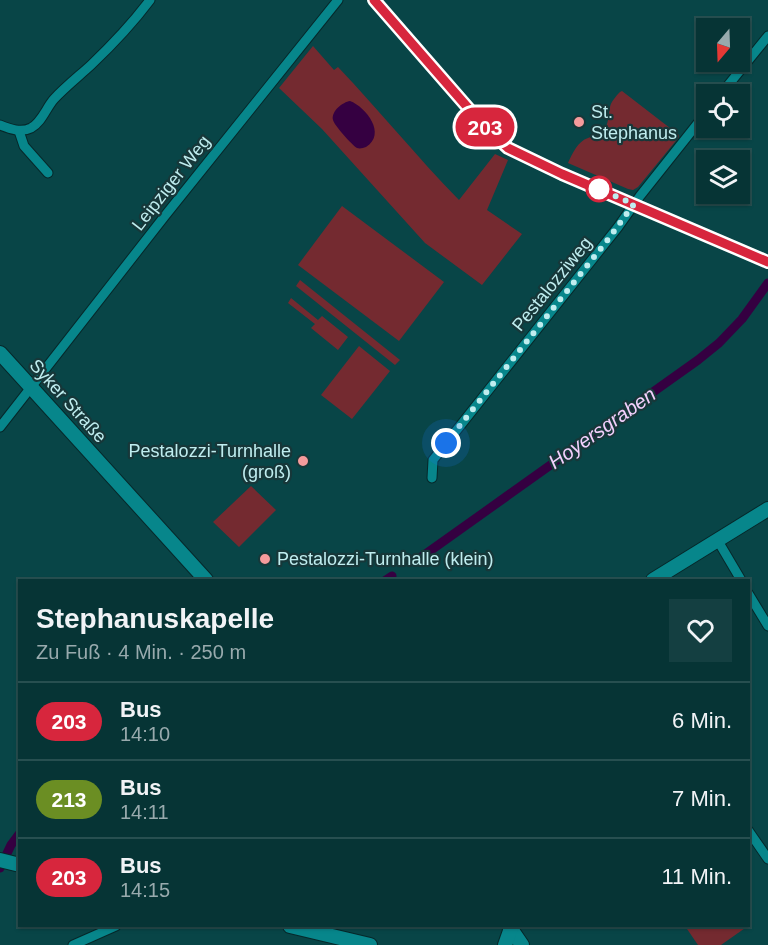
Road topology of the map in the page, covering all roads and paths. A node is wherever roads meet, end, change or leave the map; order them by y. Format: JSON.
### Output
{"nodes":[{"id":1,"x":150,"y":0,"type":"edge"},
{"id":2,"x":338,"y":0,"type":"edge"},
{"id":3,"x":374,"y":0,"type":"edge"},
{"id":4,"x":768,"y":36,"type":"edge"},
{"id":5,"x":729,"y":84,"type":"edge"},
{"id":6,"x":0,"y":125,"type":"edge"},
{"id":7,"x":696,"y":126,"type":"edge"},
{"id":8,"x":19,"y":130,"type":"junction"},
{"id":9,"x":48,"y":173,"type":"dead end"},
{"id":10,"x":634,"y":204,"type":"junction"},
{"id":11,"x":768,"y":262,"type":"edge"},
{"id":12,"x":0,"y":353,"type":"edge"},
{"id":13,"x":32,"y":387,"type":"junction"},
{"id":14,"x":0,"y":427,"type":"edge"},
{"id":15,"x":432,"y":478,"type":"dead end"},
{"id":16,"x":768,"y":509,"type":"edge"},
{"id":17,"x":718,"y":541,"type":"junction"},
{"id":18,"x":205,"y":579,"type":"edge"},
{"id":19,"x":655,"y":579,"type":"edge"},
{"id":20,"x":740,"y":579,"type":"edge"},
{"id":21,"x":750,"y":596,"type":"edge"},
{"id":22,"x":768,"y":626,"type":"edge"},
{"id":23,"x":750,"y":833,"type":"edge"},
{"id":24,"x":768,"y":859,"type":"edge"},
{"id":25,"x":114,"y":927,"type":"edge"},
{"id":26,"x":294,"y":927,"type":"edge"},
{"id":27,"x":510,"y":927,"type":"edge"},
{"id":28,"x":73,"y":945,"type":"edge"},
{"id":29,"x":370,"y":945,"type":"edge"},
{"id":30,"x":505,"y":945,"type":"edge"},
{"id":31,"x":522,"y":945,"type":"edge"}],
"edges":[{"from":1,"to":8,"type":"street"},
{"from":2,"to":13,"type":"street","name":"Leipziger Weg"},
{"from":3,"to":10,"type":"street"},
{"from":4,"to":5,"type":"street"},
{"from":6,"to":8,"type":"street"},
{"from":7,"to":10,"type":"street","name":"Pestalozziweg"},
{"from":8,"to":9,"type":"street"},
{"from":10,"to":11,"type":"street"},
{"from":10,"to":15,"type":"street","name":"Pestalozziweg"},
{"from":12,"to":13,"type":"main road","name":"Syker Straße"},
{"from":13,"to":14,"type":"street","name":"Leipziger Weg"},
{"from":13,"to":18,"type":"main road","name":"Syker Straße"},
{"from":16,"to":17,"type":"main road"},
{"from":17,"to":19,"type":"main road"},
{"from":17,"to":20,"type":"street"},
{"from":21,"to":22,"type":"street"},
{"from":23,"to":24,"type":"street"},
{"from":25,"to":28,"type":"street"},
{"from":26,"to":29,"type":"main road"},
{"from":27,"to":30,"type":"main road"},
{"from":27,"to":31,"type":"main road"}]}
